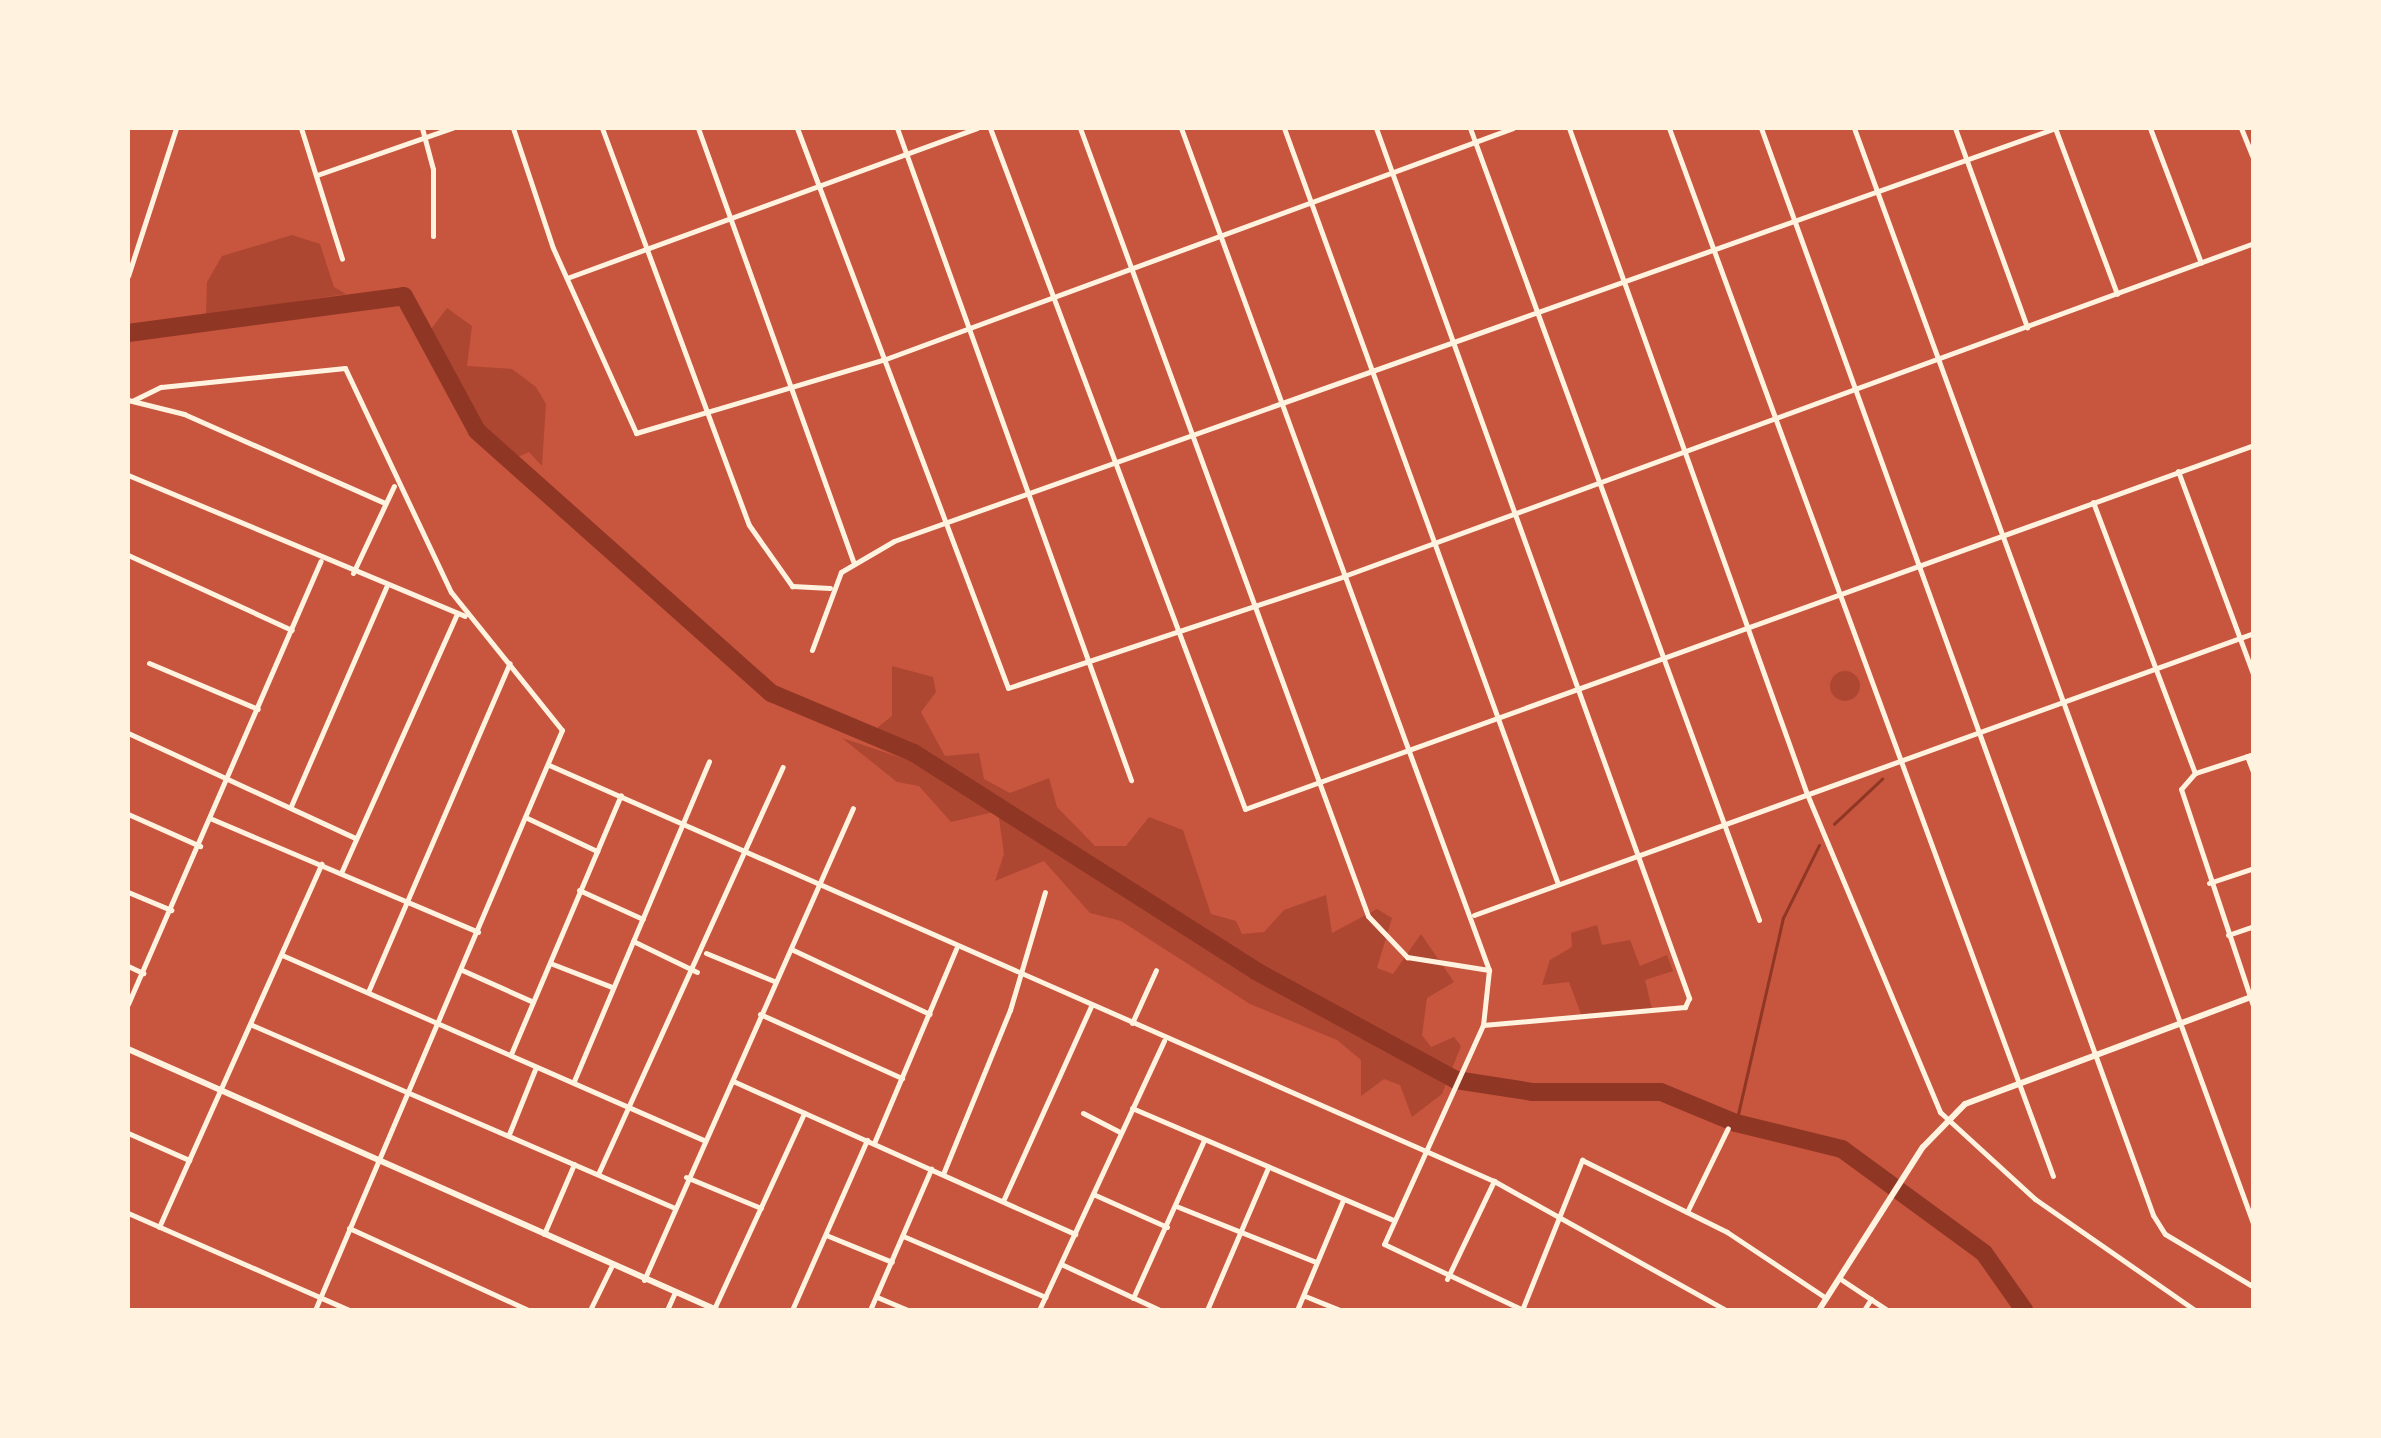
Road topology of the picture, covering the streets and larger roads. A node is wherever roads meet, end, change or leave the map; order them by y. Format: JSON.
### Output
{"nodes":[{"id":1,"x":176,"y":128,"type":"edge"},
{"id":2,"x":301,"y":128,"type":"edge"},
{"id":3,"x":422,"y":128,"type":"edge"},
{"id":4,"x":452,"y":128,"type":"edge"},
{"id":5,"x":512,"y":128,"type":"edge"},
{"id":6,"x":602,"y":128,"type":"edge"},
{"id":7,"x":698,"y":128,"type":"edge"},
{"id":8,"x":798,"y":128,"type":"edge"},
{"id":9,"x":897,"y":128,"type":"edge"},
{"id":10,"x":977,"y":128,"type":"edge"},
{"id":11,"x":990,"y":128,"type":"edge"},
{"id":12,"x":1080,"y":128,"type":"edge"},
{"id":13,"x":1181,"y":128,"type":"edge"},
{"id":14,"x":1284,"y":128,"type":"edge"},
{"id":15,"x":1376,"y":128,"type":"edge"},
{"id":16,"x":1470,"y":128,"type":"edge"},
{"id":17,"x":1513,"y":128,"type":"edge"},
{"id":18,"x":1569,"y":128,"type":"edge"},
{"id":19,"x":1669,"y":128,"type":"edge"},
{"id":20,"x":1761,"y":128,"type":"edge"},
{"id":21,"x":1854,"y":128,"type":"edge"},
{"id":22,"x":1955,"y":128,"type":"edge"},
{"id":23,"x":2056,"y":128,"type":"edge"},
{"id":24,"x":2150,"y":128,"type":"edge"},
{"id":25,"x":2241,"y":128,"type":"edge"},
{"id":26,"x":427,"y":137,"type":"junction"},
{"id":27,"x":1475,"y":142,"type":"junction"},
{"id":28,"x":906,"y":152,"type":"junction"},
{"id":29,"x":1968,"y":160,"type":"junction"},
{"id":30,"x":2254,"y":160,"type":"edge"},
{"id":31,"x":1392,"y":171,"type":"junction"},
{"id":32,"x":317,"y":175,"type":"junction"},
{"id":33,"x":818,"y":186,"type":"junction"},
{"id":34,"x":1878,"y":193,"type":"junction"},
{"id":35,"x":1310,"y":200,"type":"junction"},
{"id":36,"x":730,"y":218,"type":"junction"},
{"id":37,"x":1796,"y":222,"type":"junction"},
{"id":38,"x":1218,"y":232,"type":"junction"},
{"id":39,"x":432,"y":236,"type":"dead end"},
{"id":40,"x":2254,"y":243,"type":"edge"},
{"id":41,"x":646,"y":248,"type":"junction"},
{"id":42,"x":1714,"y":252,"type":"junction"},
{"id":43,"x":342,"y":259,"type":"dead end"},
{"id":44,"x":2201,"y":263,"type":"junction"},
{"id":45,"x":1132,"y":266,"type":"junction"},
{"id":46,"x":128,"y":276,"type":"edge"},
{"id":47,"x":567,"y":278,"type":"junction"},
{"id":48,"x":1626,"y":285,"type":"junction"},
{"id":49,"x":2117,"y":294,"type":"junction"},
{"id":50,"x":1050,"y":296,"type":"junction"},
{"id":51,"x":1536,"y":318,"type":"junction"},
{"id":52,"x":968,"y":326,"type":"junction"},
{"id":53,"x":2027,"y":328,"type":"junction"},
{"id":54,"x":1454,"y":348,"type":"junction"},
{"id":55,"x":883,"y":360,"type":"junction"},
{"id":56,"x":1938,"y":361,"type":"junction"},
{"id":57,"x":1374,"y":377,"type":"junction"},
{"id":58,"x":1858,"y":388,"type":"junction"},
{"id":59,"x":792,"y":390,"type":"junction"},
{"id":60,"x":130,"y":400,"type":"edge"},
{"id":61,"x":1284,"y":410,"type":"junction"},
{"id":62,"x":707,"y":415,"type":"junction"},
{"id":63,"x":1776,"y":417,"type":"junction"},
{"id":64,"x":1193,"y":439,"type":"junction"},
{"id":65,"x":2254,"y":445,"type":"edge"},
{"id":66,"x":1684,"y":452,"type":"junction"},
{"id":67,"x":1113,"y":466,"type":"junction"},
{"id":68,"x":2178,"y":471,"type":"junction"},
{"id":69,"x":128,"y":475,"type":"edge"},
{"id":70,"x":395,"y":484,"type":"junction"},
{"id":71,"x":1596,"y":484,"type":"junction"},
{"id":72,"x":1032,"y":494,"type":"junction"},
{"id":73,"x":2093,"y":502,"type":"junction"},
{"id":74,"x":385,"y":503,"type":"junction"},
{"id":75,"x":1514,"y":512,"type":"junction"},
{"id":76,"x":943,"y":524,"type":"junction"},
{"id":77,"x":2000,"y":532,"type":"junction"},
{"id":78,"x":1433,"y":543,"type":"junction"},
{"id":79,"x":128,"y":555,"type":"edge"},
{"id":80,"x":321,"y":561,"type":"junction"},
{"id":81,"x":854,"y":561,"type":"junction"},
{"id":82,"x":1916,"y":561,"type":"junction"},
{"id":83,"x":353,"y":573,"type":"junction"},
{"id":84,"x":1344,"y":576,"type":"junction"},
{"id":85,"x":386,"y":586,"type":"junction"},
{"id":86,"x":830,"y":588,"type":"junction"},
{"id":87,"x":1841,"y":590,"type":"junction"},
{"id":88,"x":1254,"y":608,"type":"junction"},
{"id":89,"x":457,"y":614,"type":"junction"},
{"id":90,"x":468,"y":616,"type":"junction"},
{"id":91,"x":1747,"y":626,"type":"junction"},
{"id":92,"x":292,"y":630,"type":"junction"},
{"id":93,"x":2254,"y":632,"type":"edge"},
{"id":94,"x":1173,"y":636,"type":"junction"},
{"id":95,"x":2239,"y":638,"type":"junction"},
{"id":96,"x":812,"y":650,"type":"dead end"},
{"id":97,"x":1659,"y":656,"type":"junction"},
{"id":98,"x":148,"y":662,"type":"dead end"},
{"id":99,"x":510,"y":662,"type":"junction"},
{"id":100,"x":1091,"y":664,"type":"junction"},
{"id":101,"x":2158,"y":667,"type":"junction"},
{"id":102,"x":2254,"y":677,"type":"edge"},
{"id":103,"x":1580,"y":688,"type":"junction"},
{"id":104,"x":2062,"y":702,"type":"junction"},
{"id":105,"x":258,"y":709,"type":"junction"},
{"id":106,"x":1495,"y":718,"type":"junction"},
{"id":107,"x":1978,"y":732,"type":"junction"},
{"id":108,"x":128,"y":734,"type":"edge"},
{"id":109,"x":1408,"y":750,"type":"junction"},
{"id":110,"x":2250,"y":755,"type":"edge"},
{"id":111,"x":709,"y":762,"type":"dead end"},
{"id":112,"x":1897,"y":762,"type":"junction"},
{"id":113,"x":549,"y":766,"type":"junction"},
{"id":114,"x":783,"y":767,"type":"dead end"},
{"id":115,"x":2195,"y":772,"type":"junction"},
{"id":116,"x":2254,"y":774,"type":"edge"},
{"id":117,"x":228,"y":778,"type":"junction"},
{"id":118,"x":1130,"y":780,"type":"dead end"},
{"id":119,"x":1318,"y":783,"type":"junction"},
{"id":120,"x":1807,"y":794,"type":"junction"},
{"id":121,"x":620,"y":795,"type":"junction"},
{"id":122,"x":291,"y":806,"type":"junction"},
{"id":123,"x":853,"y":808,"type":"dead end"},
{"id":124,"x":128,"y":814,"type":"edge"},
{"id":125,"x":525,"y":817,"type":"junction"},
{"id":126,"x":212,"y":818,"type":"junction"},
{"id":127,"x":685,"y":825,"type":"junction"},
{"id":128,"x":1720,"y":826,"type":"junction"},
{"id":129,"x":356,"y":838,"type":"junction"},
{"id":130,"x":200,"y":846,"type":"junction"},
{"id":131,"x":597,"y":851,"type":"junction"},
{"id":132,"x":746,"y":853,"type":"junction"},
{"id":133,"x":1638,"y":855,"type":"junction"},
{"id":134,"x":321,"y":864,"type":"junction"},
{"id":135,"x":2254,"y":868,"type":"edge"},
{"id":136,"x":341,"y":872,"type":"junction"},
{"id":137,"x":2209,"y":883,"type":"junction"},
{"id":138,"x":1558,"y":884,"type":"junction"},
{"id":139,"x":820,"y":885,"type":"junction"},
{"id":140,"x":579,"y":890,"type":"junction"},
{"id":141,"x":128,"y":892,"type":"edge"},
{"id":142,"x":1044,"y":892,"type":"dead end"},
{"id":143,"x":407,"y":902,"type":"junction"},
{"id":144,"x":171,"y":910,"type":"junction"},
{"id":145,"x":1474,"y":915,"type":"junction"},
{"id":146,"x":643,"y":919,"type":"junction"},
{"id":147,"x":1759,"y":920,"type":"dead end"},
{"id":148,"x":2254,"y":926,"type":"edge"},
{"id":149,"x":478,"y":932,"type":"junction"},
{"id":150,"x":2227,"y":936,"type":"junction"},
{"id":151,"x":633,"y":940,"type":"junction"},
{"id":152,"x":791,"y":949,"type":"junction"},
{"id":153,"x":956,"y":949,"type":"junction"},
{"id":154,"x":706,"y":952,"type":"junction"},
{"id":155,"x":282,"y":955,"type":"junction"},
{"id":156,"x":550,"y":962,"type":"junction"},
{"id":157,"x":128,"y":966,"type":"edge"},
{"id":158,"x":462,"y":970,"type":"junction"},
{"id":159,"x":1156,"y":970,"type":"dead end"},
{"id":160,"x":1489,"y":970,"type":"junction"},
{"id":161,"x":697,"y":972,"type":"junction"},
{"id":162,"x":143,"y":973,"type":"junction"},
{"id":163,"x":1021,"y":976,"type":"junction"},
{"id":164,"x":774,"y":982,"type":"junction"},
{"id":165,"x":612,"y":988,"type":"junction"},
{"id":166,"x":368,"y":992,"type":"junction"},
{"id":167,"x":2251,"y":997,"type":"edge"},
{"id":168,"x":531,"y":1001,"type":"junction"},
{"id":169,"x":128,"y":1004,"type":"edge"},
{"id":170,"x":1090,"y":1006,"type":"junction"},
{"id":171,"x":2254,"y":1009,"type":"edge"},
{"id":172,"x":760,"y":1014,"type":"junction"},
{"id":173,"x":930,"y":1014,"type":"junction"},
{"id":174,"x":1132,"y":1023,"type":"junction"},
{"id":175,"x":436,"y":1024,"type":"junction"},
{"id":176,"x":2180,"y":1024,"type":"junction"},
{"id":177,"x":252,"y":1025,"type":"junction"},
{"id":178,"x":1484,"y":1026,"type":"junction"},
{"id":179,"x":1165,"y":1040,"type":"junction"},
{"id":180,"x":128,"y":1049,"type":"edge"},
{"id":181,"x":2098,"y":1053,"type":"junction"},
{"id":182,"x":511,"y":1054,"type":"junction"},
{"id":183,"x":536,"y":1067,"type":"junction"},
{"id":184,"x":902,"y":1078,"type":"junction"},
{"id":185,"x":733,"y":1080,"type":"junction"},
{"id":186,"x":574,"y":1082,"type":"junction"},
{"id":187,"x":2016,"y":1082,"type":"junction"},
{"id":188,"x":222,"y":1090,"type":"junction"},
{"id":189,"x":408,"y":1091,"type":"junction"},
{"id":190,"x":632,"y":1107,"type":"junction"},
{"id":191,"x":1132,"y":1108,"type":"junction"},
{"id":192,"x":804,"y":1112,"type":"junction"},
{"id":193,"x":1083,"y":1113,"type":"dead end"},
{"id":194,"x":1946,"y":1122,"type":"junction"},
{"id":195,"x":1728,"y":1128,"type":"dead end"},
{"id":196,"x":1122,"y":1132,"type":"junction"},
{"id":197,"x":128,"y":1133,"type":"edge"},
{"id":198,"x":509,"y":1134,"type":"junction"},
{"id":199,"x":703,"y":1140,"type":"junction"},
{"id":200,"x":866,"y":1140,"type":"junction"},
{"id":201,"x":1204,"y":1140,"type":"junction"},
{"id":202,"x":874,"y":1144,"type":"junction"},
{"id":203,"x":1427,"y":1152,"type":"junction"},
{"id":204,"x":189,"y":1160,"type":"junction"},
{"id":205,"x":378,"y":1160,"type":"junction"},
{"id":206,"x":574,"y":1164,"type":"junction"},
{"id":207,"x":932,"y":1168,"type":"junction"},
{"id":208,"x":1268,"y":1168,"type":"junction"},
{"id":209,"x":598,"y":1174,"type":"junction"},
{"id":210,"x":943,"y":1174,"type":"junction"},
{"id":211,"x":2053,"y":1176,"type":"dead end"},
{"id":212,"x":686,"y":1177,"type":"junction"},
{"id":213,"x":1494,"y":1181,"type":"junction"},
{"id":214,"x":1093,"y":1194,"type":"junction"},
{"id":215,"x":1343,"y":1200,"type":"junction"},
{"id":216,"x":1003,"y":1201,"type":"junction"},
{"id":217,"x":1176,"y":1206,"type":"junction"},
{"id":218,"x":674,"y":1208,"type":"junction"},
{"id":219,"x":761,"y":1208,"type":"junction"},
{"id":220,"x":128,"y":1212,"type":"edge"},
{"id":221,"x":1687,"y":1212,"type":"junction"},
{"id":222,"x":1563,"y":1215,"type":"junction"},
{"id":223,"x":1392,"y":1219,"type":"junction"},
{"id":224,"x":2254,"y":1226,"type":"edge"},
{"id":225,"x":160,"y":1227,"type":"junction"},
{"id":226,"x":1167,"y":1227,"type":"junction"},
{"id":227,"x":349,"y":1228,"type":"junction"},
{"id":228,"x":1239,"y":1233,"type":"junction"},
{"id":229,"x":544,"y":1234,"type":"junction"},
{"id":230,"x":826,"y":1234,"type":"junction"},
{"id":231,"x":1076,"y":1234,"type":"junction"},
{"id":232,"x":903,"y":1236,"type":"junction"},
{"id":233,"x":892,"y":1262,"type":"junction"},
{"id":234,"x":1316,"y":1262,"type":"junction"},
{"id":235,"x":1061,"y":1264,"type":"junction"},
{"id":236,"x":612,"y":1265,"type":"junction"},
{"id":237,"x":1839,"y":1278,"type":"junction"},
{"id":238,"x":644,"y":1280,"type":"junction"},
{"id":239,"x":1447,"y":1280,"type":"junction"},
{"id":240,"x":2254,"y":1287,"type":"edge"},
{"id":241,"x":675,"y":1292,"type":"junction"},
{"id":242,"x":1304,"y":1296,"type":"junction"},
{"id":243,"x":877,"y":1297,"type":"junction"},
{"id":244,"x":321,"y":1298,"type":"junction"},
{"id":245,"x":1045,"y":1298,"type":"junction"},
{"id":246,"x":1133,"y":1298,"type":"junction"},
{"id":247,"x":1826,"y":1298,"type":"junction"},
{"id":248,"x":1871,"y":1299,"type":"junction"},
{"id":249,"x":315,"y":1310,"type":"edge"},
{"id":250,"x":349,"y":1310,"type":"edge"},
{"id":251,"x":528,"y":1310,"type":"edge"},
{"id":252,"x":590,"y":1310,"type":"edge"},
{"id":253,"x":667,"y":1310,"type":"edge"},
{"id":254,"x":716,"y":1310,"type":"edge"},
{"id":255,"x":792,"y":1310,"type":"edge"},
{"id":256,"x":870,"y":1310,"type":"edge"},
{"id":257,"x":908,"y":1310,"type":"edge"},
{"id":258,"x":1040,"y":1310,"type":"edge"},
{"id":259,"x":1160,"y":1310,"type":"edge"},
{"id":260,"x":1206,"y":1310,"type":"edge"},
{"id":261,"x":1298,"y":1310,"type":"edge"},
{"id":262,"x":1339,"y":1310,"type":"edge"},
{"id":263,"x":1522,"y":1310,"type":"edge"},
{"id":264,"x":1726,"y":1310,"type":"edge"},
{"id":265,"x":1819,"y":1310,"type":"edge"},
{"id":266,"x":1864,"y":1310,"type":"edge"},
{"id":267,"x":1887,"y":1310,"type":"edge"},
{"id":268,"x":2195,"y":1310,"type":"edge"}],
"edges":[{"from":1,"to":46,"type":"street"},
{"from":2,"to":32,"type":"street"},
{"from":3,"to":26,"type":"street"},
{"from":4,"to":26,"type":"street"},
{"from":5,"to":47,"type":"street"},
{"from":6,"to":41,"type":"street"},
{"from":7,"to":36,"type":"street"},
{"from":8,"to":33,"type":"street"},
{"from":9,"to":28,"type":"street"},
{"from":10,"to":28,"type":"street"},
{"from":11,"to":50,"type":"street"},
{"from":12,"to":45,"type":"street"},
{"from":13,"to":38,"type":"street"},
{"from":14,"to":35,"type":"street"},
{"from":15,"to":31,"type":"street"},
{"from":16,"to":27,"type":"street"},
{"from":17,"to":27,"type":"street"},
{"from":18,"to":48,"type":"street"},
{"from":19,"to":42,"type":"street"},
{"from":20,"to":37,"type":"street"},
{"from":21,"to":34,"type":"street"},
{"from":22,"to":29,"type":"street"},
{"from":23,"to":29,"type":"street"},
{"from":23,"to":49,"type":"street"},
{"from":24,"to":44,"type":"street"},
{"from":25,"to":30,"type":"street"},
{"from":26,"to":32,"type":"street"},
{"from":26,"to":39,"type":"street"},
{"from":27,"to":31,"type":"street"},
{"from":27,"to":51,"type":"street"},
{"from":28,"to":33,"type":"street"},
{"from":28,"to":52,"type":"street"},
{"from":29,"to":34,"type":"street"},
{"from":29,"to":53,"type":"street"},
{"from":31,"to":35,"type":"street"},
{"from":31,"to":54,"type":"street"},
{"from":32,"to":43,"type":"street"},
{"from":33,"to":36,"type":"street"},
{"from":33,"to":55,"type":"street"},
{"from":34,"to":37,"type":"street"},
{"from":34,"to":56,"type":"street"},
{"from":35,"to":38,"type":"street"},
{"from":35,"to":57,"type":"street"},
{"from":36,"to":41,"type":"street"},
{"from":36,"to":59,"type":"street"},
{"from":37,"to":42,"type":"street"},
{"from":37,"to":58,"type":"street"},
{"from":38,"to":45,"type":"street"},
{"from":38,"to":61,"type":"street"},
{"from":40,"to":44,"type":"street"},
{"from":41,"to":47,"type":"street"},
{"from":41,"to":62,"type":"street"},
{"from":42,"to":48,"type":"street"},
{"from":42,"to":63,"type":"street"},
{"from":44,"to":49,"type":"street"},
{"from":45,"to":50,"type":"street"},
{"from":45,"to":64,"type":"street"},
{"from":47,"to":62,"type":"street"},
{"from":48,"to":51,"type":"street"},
{"from":48,"to":66,"type":"street"},
{"from":49,"to":53,"type":"street"},
{"from":50,"to":52,"type":"street"},
{"from":50,"to":67,"type":"street"},
{"from":51,"to":54,"type":"street"},
{"from":51,"to":71,"type":"street"},
{"from":52,"to":55,"type":"street"},
{"from":52,"to":72,"type":"street"},
{"from":53,"to":56,"type":"street"},
{"from":54,"to":57,"type":"street"},
{"from":54,"to":75,"type":"street"},
{"from":55,"to":59,"type":"street"},
{"from":55,"to":76,"type":"street"},
{"from":56,"to":58,"type":"street"},
{"from":56,"to":77,"type":"street"},
{"from":57,"to":61,"type":"street"},
{"from":57,"to":78,"type":"street"},
{"from":58,"to":63,"type":"street"},
{"from":58,"to":82,"type":"street"},
{"from":59,"to":62,"type":"street"},
{"from":59,"to":81,"type":"street"},
{"from":60,"to":70,"type":"street"},
{"from":60,"to":74,"type":"street"},
{"from":61,"to":64,"type":"street"},
{"from":61,"to":84,"type":"street"},
{"from":62,"to":86,"type":"street"},
{"from":63,"to":66,"type":"street"},
{"from":63,"to":87,"type":"street"},
{"from":64,"to":67,"type":"street"},
{"from":64,"to":88,"type":"street"},
{"from":65,"to":68,"type":"street"},
{"from":66,"to":71,"type":"street"},
{"from":66,"to":91,"type":"street"},
{"from":67,"to":72,"type":"street"},
{"from":67,"to":94,"type":"street"},
{"from":68,"to":73,"type":"street"},
{"from":68,"to":95,"type":"street"},
{"from":69,"to":80,"type":"street"},
{"from":70,"to":74,"type":"street"},
{"from":70,"to":90,"type":"street"},
{"from":71,"to":75,"type":"street"},
{"from":71,"to":97,"type":"street"},
{"from":72,"to":76,"type":"street"},
{"from":72,"to":100,"type":"street"},
{"from":73,"to":77,"type":"street"},
{"from":73,"to":101,"type":"street"},
{"from":74,"to":83,"type":"street"},
{"from":75,"to":78,"type":"street"},
{"from":75,"to":103,"type":"street"},
{"from":76,"to":81,"type":"street"},
{"from":76,"to":100,"type":"street"},
{"from":77,"to":82,"type":"street"},
{"from":77,"to":104,"type":"street"},
{"from":78,"to":84,"type":"street"},
{"from":78,"to":106,"type":"street"},
{"from":79,"to":92,"type":"street"},
{"from":80,"to":83,"type":"street"},
{"from":80,"to":92,"type":"street"},
{"from":81,"to":86,"type":"street"},
{"from":82,"to":87,"type":"street"},
{"from":82,"to":107,"type":"street"},
{"from":83,"to":85,"type":"street"},
{"from":84,"to":88,"type":"street"},
{"from":84,"to":109,"type":"street"},
{"from":85,"to":89,"type":"street"},
{"from":85,"to":122,"type":"street"},
{"from":86,"to":96,"type":"street"},
{"from":87,"to":91,"type":"street"},
{"from":87,"to":112,"type":"street"},
{"from":88,"to":94,"type":"street"},
{"from":88,"to":119,"type":"street"},
{"from":89,"to":90,"type":"street"},
{"from":89,"to":129,"type":"street"},
{"from":90,"to":99,"type":"street"},
{"from":91,"to":97,"type":"street"},
{"from":91,"to":120,"type":"street"},
{"from":92,"to":105,"type":"street"},
{"from":93,"to":95,"type":"street"},
{"from":94,"to":100,"type":"street"},
{"from":94,"to":119,"type":"street"},
{"from":95,"to":101,"type":"street"},
{"from":95,"to":102,"type":"street"},
{"from":97,"to":103,"type":"street"},
{"from":97,"to":128,"type":"street"},
{"from":98,"to":105,"type":"street"},
{"from":99,"to":113,"type":"street"},
{"from":99,"to":143,"type":"street"},
{"from":100,"to":118,"type":"street"},
{"from":101,"to":104,"type":"street"},
{"from":101,"to":115,"type":"street"},
{"from":103,"to":106,"type":"street"},
{"from":103,"to":133,"type":"street"},
{"from":104,"to":107,"type":"street"},
{"from":104,"to":176,"type":"street"},
{"from":105,"to":117,"type":"street"},
{"from":106,"to":109,"type":"street"},
{"from":106,"to":138,"type":"street"},
{"from":107,"to":112,"type":"street"},
{"from":107,"to":181,"type":"street"},
{"from":108,"to":117,"type":"street"},
{"from":109,"to":119,"type":"street"},
{"from":109,"to":145,"type":"street"},
{"from":110,"to":115,"type":"street"},
{"from":110,"to":116,"type":"street"},
{"from":111,"to":127,"type":"street"},
{"from":112,"to":120,"type":"street"},
{"from":112,"to":187,"type":"street"},
{"from":113,"to":121,"type":"street"},
{"from":113,"to":125,"type":"street"},
{"from":114,"to":132,"type":"street"},
{"from":115,"to":137,"type":"street"},
{"from":117,"to":122,"type":"street"},
{"from":117,"to":126,"type":"street"},
{"from":119,"to":160,"type":"street"},
{"from":120,"to":128,"type":"street"},
{"from":120,"to":194,"type":"street"},
{"from":121,"to":127,"type":"street"},
{"from":121,"to":131,"type":"street"},
{"from":122,"to":129,"type":"street"},
{"from":123,"to":139,"type":"street"},
{"from":124,"to":130,"type":"street"},
{"from":125,"to":131,"type":"street"},
{"from":125,"to":149,"type":"street"},
{"from":126,"to":130,"type":"street"},
{"from":126,"to":134,"type":"street"},
{"from":127,"to":132,"type":"street"},
{"from":127,"to":146,"type":"street"},
{"from":128,"to":133,"type":"street"},
{"from":128,"to":147,"type":"street"},
{"from":129,"to":136,"type":"street"},
{"from":130,"to":144,"type":"street"},
{"from":131,"to":140,"type":"street"},
{"from":132,"to":139,"type":"street"},
{"from":132,"to":154,"type":"street"},
{"from":133,"to":138,"type":"street"},
{"from":133,"to":178,"type":"street"},
{"from":134,"to":136,"type":"street"},
{"from":134,"to":155,"type":"street"},
{"from":135,"to":137,"type":"street"},
{"from":136,"to":143,"type":"street"},
{"from":137,"to":150,"type":"street"},
{"from":138,"to":145,"type":"street"},
{"from":139,"to":152,"type":"street"},
{"from":139,"to":153,"type":"street"},
{"from":140,"to":146,"type":"street"},
{"from":140,"to":156,"type":"street"},
{"from":141,"to":144,"type":"street"},
{"from":142,"to":163,"type":"street"},
{"from":143,"to":149,"type":"street"},
{"from":143,"to":166,"type":"street"},
{"from":144,"to":162,"type":"street"},
{"from":145,"to":160,"type":"street"},
{"from":146,"to":151,"type":"street"},
{"from":148,"to":150,"type":"street"},
{"from":149,"to":158,"type":"street"},
{"from":150,"to":167,"type":"street"},
{"from":151,"to":161,"type":"street"},
{"from":151,"to":165,"type":"street"},
{"from":152,"to":164,"type":"street"},
{"from":152,"to":173,"type":"street"},
{"from":153,"to":163,"type":"street"},
{"from":153,"to":173,"type":"street"},
{"from":154,"to":161,"type":"street"},
{"from":154,"to":164,"type":"street"},
{"from":155,"to":166,"type":"street"},
{"from":155,"to":177,"type":"street"},
{"from":156,"to":165,"type":"street"},
{"from":156,"to":168,"type":"street"},
{"from":157,"to":162,"type":"street"},
{"from":158,"to":168,"type":"street"},
{"from":158,"to":175,"type":"street"},
{"from":159,"to":174,"type":"street"},
{"from":160,"to":178,"type":"street"},
{"from":161,"to":190,"type":"street"},
{"from":162,"to":169,"type":"street"},
{"from":163,"to":170,"type":"street"},
{"from":163,"to":210,"type":"street"},
{"from":164,"to":172,"type":"street"},
{"from":165,"to":186,"type":"street"},
{"from":166,"to":175,"type":"street"},
{"from":167,"to":171,"type":"street"},
{"from":167,"to":176,"type":"street"},
{"from":168,"to":182,"type":"street"},
{"from":170,"to":174,"type":"street"},
{"from":170,"to":216,"type":"street"},
{"from":172,"to":184,"type":"street"},
{"from":172,"to":185,"type":"street"},
{"from":173,"to":184,"type":"street"},
{"from":174,"to":179,"type":"street"},
{"from":175,"to":182,"type":"street"},
{"from":175,"to":189,"type":"street"},
{"from":176,"to":181,"type":"street"},
{"from":176,"to":224,"type":"street"},
{"from":177,"to":188,"type":"street"},
{"from":177,"to":189,"type":"street"},
{"from":178,"to":203,"type":"street"},
{"from":179,"to":191,"type":"street"},
{"from":179,"to":203,"type":"street"},
{"from":180,"to":188,"type":"street"},
{"from":181,"to":187,"type":"street"},
{"from":181,"to":240,"type":"street"},
{"from":182,"to":183,"type":"street"},
{"from":183,"to":186,"type":"street"},
{"from":183,"to":198,"type":"street"},
{"from":184,"to":202,"type":"street"},
{"from":185,"to":192,"type":"street"},
{"from":185,"to":199,"type":"street"},
{"from":186,"to":190,"type":"street"},
{"from":187,"to":194,"type":"street"},
{"from":187,"to":211,"type":"street"},
{"from":188,"to":204,"type":"street"},
{"from":188,"to":205,"type":"street"},
{"from":189,"to":198,"type":"street"},
{"from":189,"to":205,"type":"street"},
{"from":190,"to":199,"type":"street"},
{"from":190,"to":209,"type":"street"},
{"from":191,"to":196,"type":"street"},
{"from":191,"to":201,"type":"street"},
{"from":192,"to":200,"type":"street"},
{"from":192,"to":219,"type":"street"},
{"from":193,"to":196,"type":"street"},
{"from":194,"to":237,"type":"street"},
{"from":194,"to":268,"type":"street"},
{"from":195,"to":221,"type":"street"},
{"from":196,"to":214,"type":"street"},
{"from":197,"to":204,"type":"street"},
{"from":198,"to":206,"type":"street"},
{"from":199,"to":212,"type":"street"},
{"from":200,"to":202,"type":"street"},
{"from":200,"to":230,"type":"street"},
{"from":201,"to":208,"type":"street"},
{"from":201,"to":217,"type":"street"},
{"from":202,"to":207,"type":"street"},
{"from":203,"to":213,"type":"street"},
{"from":203,"to":223,"type":"street"},
{"from":204,"to":225,"type":"street"},
{"from":205,"to":227,"type":"street"},
{"from":205,"to":229,"type":"street"},
{"from":206,"to":209,"type":"street"},
{"from":206,"to":229,"type":"street"},
{"from":207,"to":210,"type":"street"},
{"from":207,"to":232,"type":"street"},
{"from":208,"to":215,"type":"street"},
{"from":208,"to":228,"type":"street"},
{"from":209,"to":218,"type":"street"},
{"from":210,"to":216,"type":"street"},
{"from":212,"to":218,"type":"street"},
{"from":212,"to":219,"type":"street"},
{"from":213,"to":222,"type":"street"},
{"from":213,"to":239,"type":"street"},
{"from":214,"to":226,"type":"street"},
{"from":214,"to":231,"type":"street"},
{"from":215,"to":223,"type":"street"},
{"from":215,"to":234,"type":"street"},
{"from":216,"to":231,"type":"street"},
{"from":217,"to":226,"type":"street"},
{"from":217,"to":228,"type":"street"},
{"from":218,"to":238,"type":"street"},
{"from":219,"to":254,"type":"street"},
{"from":220,"to":225,"type":"street"},
{"from":221,"to":222,"type":"street"},
{"from":221,"to":247,"type":"street"},
{"from":222,"to":263,"type":"street"},
{"from":222,"to":264,"type":"street"},
{"from":223,"to":239,"type":"street"},
{"from":225,"to":244,"type":"street"},
{"from":226,"to":246,"type":"street"},
{"from":227,"to":244,"type":"street"},
{"from":227,"to":251,"type":"street"},
{"from":228,"to":234,"type":"street"},
{"from":228,"to":260,"type":"street"},
{"from":229,"to":236,"type":"street"},
{"from":230,"to":233,"type":"street"},
{"from":230,"to":255,"type":"street"},
{"from":231,"to":235,"type":"street"},
{"from":232,"to":233,"type":"street"},
{"from":232,"to":245,"type":"street"},
{"from":233,"to":243,"type":"street"},
{"from":234,"to":242,"type":"street"},
{"from":235,"to":245,"type":"street"},
{"from":235,"to":246,"type":"street"},
{"from":236,"to":238,"type":"street"},
{"from":236,"to":252,"type":"street"},
{"from":237,"to":247,"type":"street"},
{"from":237,"to":248,"type":"street"},
{"from":238,"to":241,"type":"street"},
{"from":239,"to":263,"type":"street"},
{"from":241,"to":253,"type":"street"},
{"from":241,"to":254,"type":"street"},
{"from":242,"to":261,"type":"street"},
{"from":242,"to":262,"type":"street"},
{"from":243,"to":256,"type":"street"},
{"from":243,"to":257,"type":"street"},
{"from":244,"to":249,"type":"street"},
{"from":244,"to":250,"type":"street"},
{"from":245,"to":258,"type":"street"},
{"from":246,"to":259,"type":"street"},
{"from":247,"to":265,"type":"street"},
{"from":248,"to":266,"type":"street"},
{"from":248,"to":267,"type":"street"}]}
